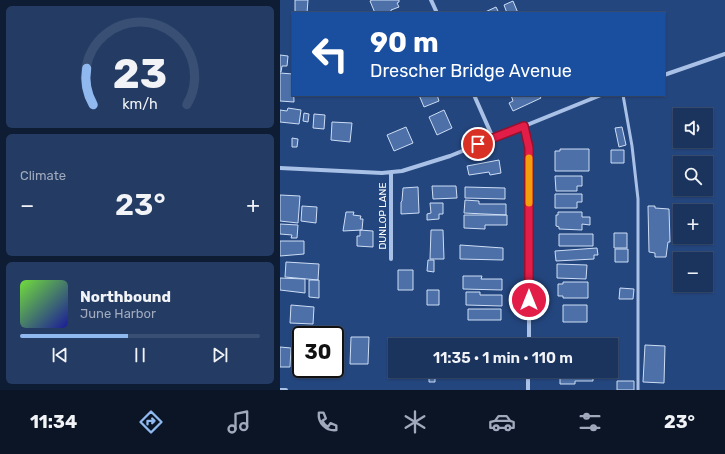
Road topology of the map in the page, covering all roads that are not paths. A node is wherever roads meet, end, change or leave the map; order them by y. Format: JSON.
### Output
{"nodes":[{"id":1,"x":431,"y":0,"type":"edge"},
{"id":2,"x":437,"y":12,"type":"edge"},
{"id":3,"x":725,"y":54,"type":"edge"},
{"id":4,"x":665,"y":76,"type":"edge"},
{"id":5,"x":474,"y":96,"type":"edge"},
{"id":6,"x":599,"y":96,"type":"edge"},
{"id":7,"x":623,"y":96,"type":"edge"},
{"id":8,"x":524,"y":126,"type":"junction"},
{"id":9,"x":493,"y":138,"type":"junction"},
{"id":10,"x":280,"y":168,"type":"edge"},
{"id":11,"x":391,"y":172,"type":"junction"},
{"id":12,"x":391,"y":259,"type":"dead end"},
{"id":13,"x":529,"y":338,"type":"edge"},
{"id":14,"x":528,"y":378,"type":"edge"},
{"id":15,"x":280,"y":390,"type":"edge"},
{"id":16,"x":286,"y":390,"type":"edge"},
{"id":17,"x":528,"y":390,"type":"edge"},
{"id":18,"x":638,"y":390,"type":"edge"}],
"edges":[{"from":1,"to":2,"type":"street"},
{"from":3,"to":4,"type":"street"},
{"from":5,"to":9,"type":"street"},
{"from":6,"to":8,"type":"street"},
{"from":7,"to":18,"type":"lane"},
{"from":8,"to":9,"type":"street"},
{"from":8,"to":13,"type":"street"},
{"from":9,"to":11,"type":"street"},
{"from":10,"to":11,"type":"street"},
{"from":11,"to":12,"type":"street","name":"DUNLOP LANE"},
{"from":14,"to":17,"type":"street"},
{"from":15,"to":16,"type":"street"}]}
